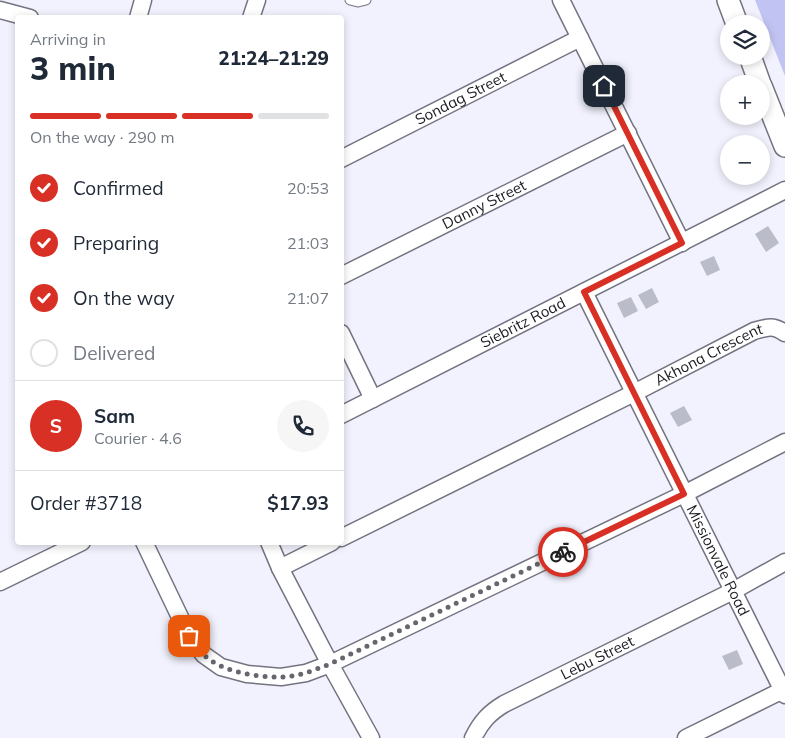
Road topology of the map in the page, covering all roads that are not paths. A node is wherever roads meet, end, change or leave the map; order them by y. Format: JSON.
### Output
{"nodes":[{"id":1,"x":143,"y":0,"type":"edge"},
{"id":2,"x":257,"y":0,"type":"edge"},
{"id":3,"x":350,"y":0,"type":"edge"},
{"id":4,"x":366,"y":0,"type":"edge"},
{"id":5,"x":561,"y":0,"type":"edge"},
{"id":6,"x":728,"y":0,"type":"edge"},
{"id":7,"x":0,"y":10,"type":"edge"},
{"id":8,"x":28,"y":11,"type":"edge"},
{"id":9,"x":139,"y":15,"type":"edge"},
{"id":10,"x":251,"y":15,"type":"edge"},
{"id":11,"x":734,"y":15,"type":"edge"},
{"id":12,"x":580,"y":38,"type":"junction"},
{"id":13,"x":770,"y":108,"type":"edge"},
{"id":14,"x":628,"y":133,"type":"junction"},
{"id":15,"x":785,"y":146,"type":"edge"},
{"id":16,"x":344,"y":157,"type":"edge"},
{"id":17,"x":785,"y":190,"type":"edge"},
{"id":18,"x":682,"y":243,"type":"junction"},
{"id":19,"x":344,"y":275,"type":"edge"},
{"id":20,"x":584,"y":292,"type":"junction"},
{"id":21,"x":785,"y":334,"type":"edge"},
{"id":22,"x":344,"y":339,"type":"edge"},
{"id":23,"x":634,"y":393,"type":"junction"},
{"id":24,"x":373,"y":399,"type":"junction"},
{"id":25,"x":344,"y":414,"type":"edge"},
{"id":26,"x":785,"y":442,"type":"edge"},
{"id":27,"x":684,"y":494,"type":"junction"},
{"id":28,"x":344,"y":537,"type":"edge"},
{"id":29,"x":76,"y":545,"type":"edge"},
{"id":30,"x":145,"y":545,"type":"edge"},
{"id":31,"x":270,"y":545,"type":"edge"},
{"id":32,"x":326,"y":545,"type":"edge"},
{"id":33,"x":785,"y":562,"type":"edge"},
{"id":34,"x":280,"y":568,"type":"junction"},
{"id":35,"x":0,"y":582,"type":"edge"},
{"id":36,"x":733,"y":592,"type":"junction"},
{"id":37,"x":330,"y":664,"type":"junction"},
{"id":38,"x":784,"y":692,"type":"edge"},
{"id":39,"x":371,"y":738,"type":"edge"},
{"id":40,"x":473,"y":738,"type":"edge"},
{"id":41,"x":686,"y":738,"type":"edge"}],
"edges":[{"from":1,"to":9,"type":"street"},
{"from":2,"to":10,"type":"street"},
{"from":3,"to":4,"type":"lane"},
{"from":5,"to":12,"type":"street"},
{"from":6,"to":11,"type":"street"},
{"from":7,"to":8,"type":"street"},
{"from":12,"to":14,"type":"street"},
{"from":12,"to":16,"type":"street","name":"Sondag Street"},
{"from":13,"to":15,"type":"street"},
{"from":14,"to":18,"type":"street"},
{"from":14,"to":19,"type":"street","name":"Danny Street"},
{"from":17,"to":18,"type":"street","name":"Siebritz Road"},
{"from":18,"to":20,"type":"street","name":"Siebritz Road"},
{"from":20,"to":23,"type":"street","name":"Missionvale Road"},
{"from":20,"to":24,"type":"street","name":"Siebritz Road"},
{"from":21,"to":23,"type":"street","name":"Akhona Crescent"},
{"from":22,"to":24,"type":"street"},
{"from":23,"to":27,"type":"street","name":"Missionvale Road"},
{"from":23,"to":28,"type":"street","name":"Akhona Crescent"},
{"from":24,"to":25,"type":"street","name":"Siebritz Road"},
{"from":26,"to":27,"type":"street"},
{"from":27,"to":36,"type":"street","name":"Missionvale Road"},
{"from":27,"to":37,"type":"street"},
{"from":29,"to":35,"type":"street"},
{"from":30,"to":37,"type":"street"},
{"from":31,"to":34,"type":"street"},
{"from":32,"to":34,"type":"street"},
{"from":33,"to":36,"type":"street","name":"Lebu Street"},
{"from":34,"to":37,"type":"street"},
{"from":36,"to":38,"type":"street","name":"Missionvale Road"},
{"from":36,"to":40,"type":"street","name":"Lebu Street"},
{"from":37,"to":39,"type":"street"},
{"from":38,"to":41,"type":"street"}]}
